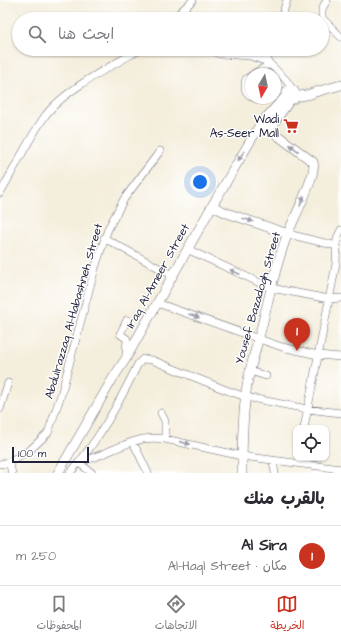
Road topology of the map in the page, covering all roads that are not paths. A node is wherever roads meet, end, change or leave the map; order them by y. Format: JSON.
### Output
{"nodes":[{"id":1,"x":193,"y":0,"type":"edge"},
{"id":2,"x":287,"y":0,"type":"edge"},
{"id":3,"x":327,"y":0,"type":"edge"},
{"id":4,"x":182,"y":12,"type":"edge"},
{"id":5,"x":283,"y":12,"type":"edge"},
{"id":6,"x":322,"y":12,"type":"edge"},
{"id":7,"x":329,"y":25,"type":"edge"},
{"id":8,"x":341,"y":37,"type":"edge"},
{"id":9,"x":129,"y":56,"type":"edge"},
{"id":10,"x":250,"y":56,"type":"edge"},
{"id":11,"x":268,"y":56,"type":"edge"},
{"id":12,"x":271,"y":64,"type":"junction"},
{"id":13,"x":264,"y":68,"type":"edge"},
{"id":14,"x":270,"y":68,"type":"edge"},
{"id":15,"x":341,"y":85,"type":"edge"},
{"id":16,"x":291,"y":95,"type":"junction"},
{"id":17,"x":261,"y":123,"type":"junction"},
{"id":18,"x":272,"y":130,"type":"junction"},
{"id":19,"x":160,"y":151,"type":"dead end"},
{"id":20,"x":0,"y":193,"type":"edge"},
{"id":21,"x":212,"y":206,"type":"junction"},
{"id":22,"x":341,"y":230,"type":"edge"},
{"id":23,"x":288,"y":234,"type":"junction"},
{"id":24,"x":104,"y":238,"type":"junction"},
{"id":25,"x":337,"y":246,"type":"junction"},
{"id":26,"x":187,"y":249,"type":"junction"},
{"id":27,"x":172,"y":276,"type":"junction"},
{"id":28,"x":271,"y":288,"type":"junction"},
{"id":29,"x":341,"y":298,"type":"edge"},
{"id":30,"x":328,"y":299,"type":"junction"},
{"id":31,"x":157,"y":303,"type":"junction"},
{"id":32,"x":127,"y":320,"type":"dead end"},
{"id":33,"x":259,"y":338,"type":"junction"},
{"id":34,"x":318,"y":355,"type":"junction"},
{"id":35,"x":341,"y":357,"type":"edge"},
{"id":36,"x":126,"y":360,"type":"junction"},
{"id":37,"x":250,"y":371,"type":"junction"},
{"id":38,"x":266,"y":376,"type":"dead end"},
{"id":39,"x":8,"y":383,"type":"dead end"},
{"id":40,"x":246,"y":397,"type":"junction"},
{"id":41,"x":0,"y":409,"type":"edge"},
{"id":42,"x":307,"y":409,"type":"junction"},
{"id":43,"x":161,"y":413,"type":"dead end"},
{"id":44,"x":341,"y":413,"type":"edge"},
{"id":45,"x":304,"y":425,"type":"edge"},
{"id":46,"x":165,"y":439,"type":"junction"},
{"id":47,"x":133,"y":442,"type":"junction"},
{"id":48,"x":242,"y":456,"type":"junction"},
{"id":49,"x":274,"y":461,"type":"junction"},
{"id":50,"x":293,"y":461,"type":"edge"},
{"id":51,"x":298,"y":461,"type":"edge"},
{"id":52,"x":9,"y":462,"type":"junction"},
{"id":53,"x":0,"y":464,"type":"edge"},
{"id":54,"x":79,"y":464,"type":"junction"},
{"id":55,"x":341,"y":469,"type":"edge"},
{"id":56,"x":12,"y":473,"type":"edge"},
{"id":57,"x":58,"y":473,"type":"edge"},
{"id":58,"x":70,"y":473,"type":"edge"},
{"id":59,"x":83,"y":473,"type":"edge"},
{"id":60,"x":92,"y":473,"type":"edge"},
{"id":61,"x":148,"y":473,"type":"edge"},
{"id":62,"x":242,"y":473,"type":"edge"},
{"id":63,"x":275,"y":473,"type":"edge"}],
"edges":[{"from":1,"to":4,"type":"street"},
{"from":2,"to":5,"type":"street"},
{"from":3,"to":6,"type":"street"},
{"from":7,"to":8,"type":"street"},
{"from":9,"to":20,"type":"street"},
{"from":10,"to":12,"type":"street"},
{"from":11,"to":12,"type":"street"},
{"from":12,"to":13,"type":"street"},
{"from":12,"to":14,"type":"street"},
{"from":12,"to":16,"type":"street"},
{"from":15,"to":16,"type":"main road"},
{"from":16,"to":17,"type":"main road","name":"Iraq Al-Ameer Street"},
{"from":16,"to":18,"type":"main road"},
{"from":17,"to":18,"type":"main road"},
{"from":17,"to":21,"type":"main road","name":"Iraq Al-Ameer Street","one_way":true},
{"from":23,"to":18,"type":"main road","name":"Yousef Bazadogh Street","one_way":true},
{"from":19,"to":24,"type":"street","name":"Abdulrazzaq Al-Habashneh Street"},
{"from":21,"to":23,"type":"main road","one_way":true},
{"from":21,"to":26,"type":"main road","name":"Iraq Al-Ameer Street"},
{"from":22,"to":25,"type":"street"},
{"from":23,"to":25,"type":"street"},
{"from":23,"to":28,"type":"main road","name":"Yousef Bazadogh Street"},
{"from":24,"to":27,"type":"street"},
{"from":24,"to":52,"type":"street","name":"Abdulrazzaq Al-Habashneh Street"},
{"from":25,"to":30,"type":"street"},
{"from":26,"to":27,"type":"main road","name":"Iraq Al-Ameer Street"},
{"from":28,"to":26,"type":"street","one_way":true},
{"from":27,"to":31,"type":"main road","name":"Iraq Al-Ameer Street"},
{"from":28,"to":30,"type":"street"},
{"from":28,"to":33,"type":"main road","name":"Yousef Bazadogh Street"},
{"from":29,"to":30,"type":"street"},
{"from":30,"to":34,"type":"street"},
{"from":31,"to":33,"type":"street","one_way":true},
{"from":31,"to":36,"type":"main road","name":"Iraq Al-Ameer Street"},
{"from":32,"to":36,"type":"street"},
{"from":33,"to":34,"type":"street"},
{"from":33,"to":37,"type":"main road","name":"Yousef Bazadogh Street"},
{"from":34,"to":35,"type":"street"},
{"from":34,"to":42,"type":"street"},
{"from":36,"to":57,"type":"main road","name":"Iraq Al-Ameer Street"},
{"from":37,"to":38,"type":"street"},
{"from":37,"to":40,"type":"main road","name":"Yousef Bazadogh Street"},
{"from":39,"to":41,"type":"street"},
{"from":40,"to":42,"type":"street"},
{"from":40,"to":48,"type":"main road","name":"Yousef Bazadogh Street"},
{"from":40,"to":54,"type":"street"},
{"from":42,"to":44,"type":"street"},
{"from":42,"to":45,"type":"street"},
{"from":43,"to":46,"type":"street"},
{"from":46,"to":47,"type":"street"},
{"from":46,"to":48,"type":"street","one_way":true},
{"from":47,"to":54,"type":"street"},
{"from":47,"to":61,"type":"street"},
{"from":48,"to":49,"type":"street"},
{"from":48,"to":62,"type":"main road","name":"Yousef Bazadogh Street"},
{"from":49,"to":50,"type":"street"},
{"from":49,"to":63,"type":"street"},
{"from":51,"to":55,"type":"street"},
{"from":52,"to":53,"type":"street","name":"Abdulrazzaq Al-Habashneh Street"},
{"from":52,"to":56,"type":"street"},
{"from":54,"to":58,"type":"street"},
{"from":54,"to":59,"type":"street"},
{"from":54,"to":60,"type":"street"}]}
